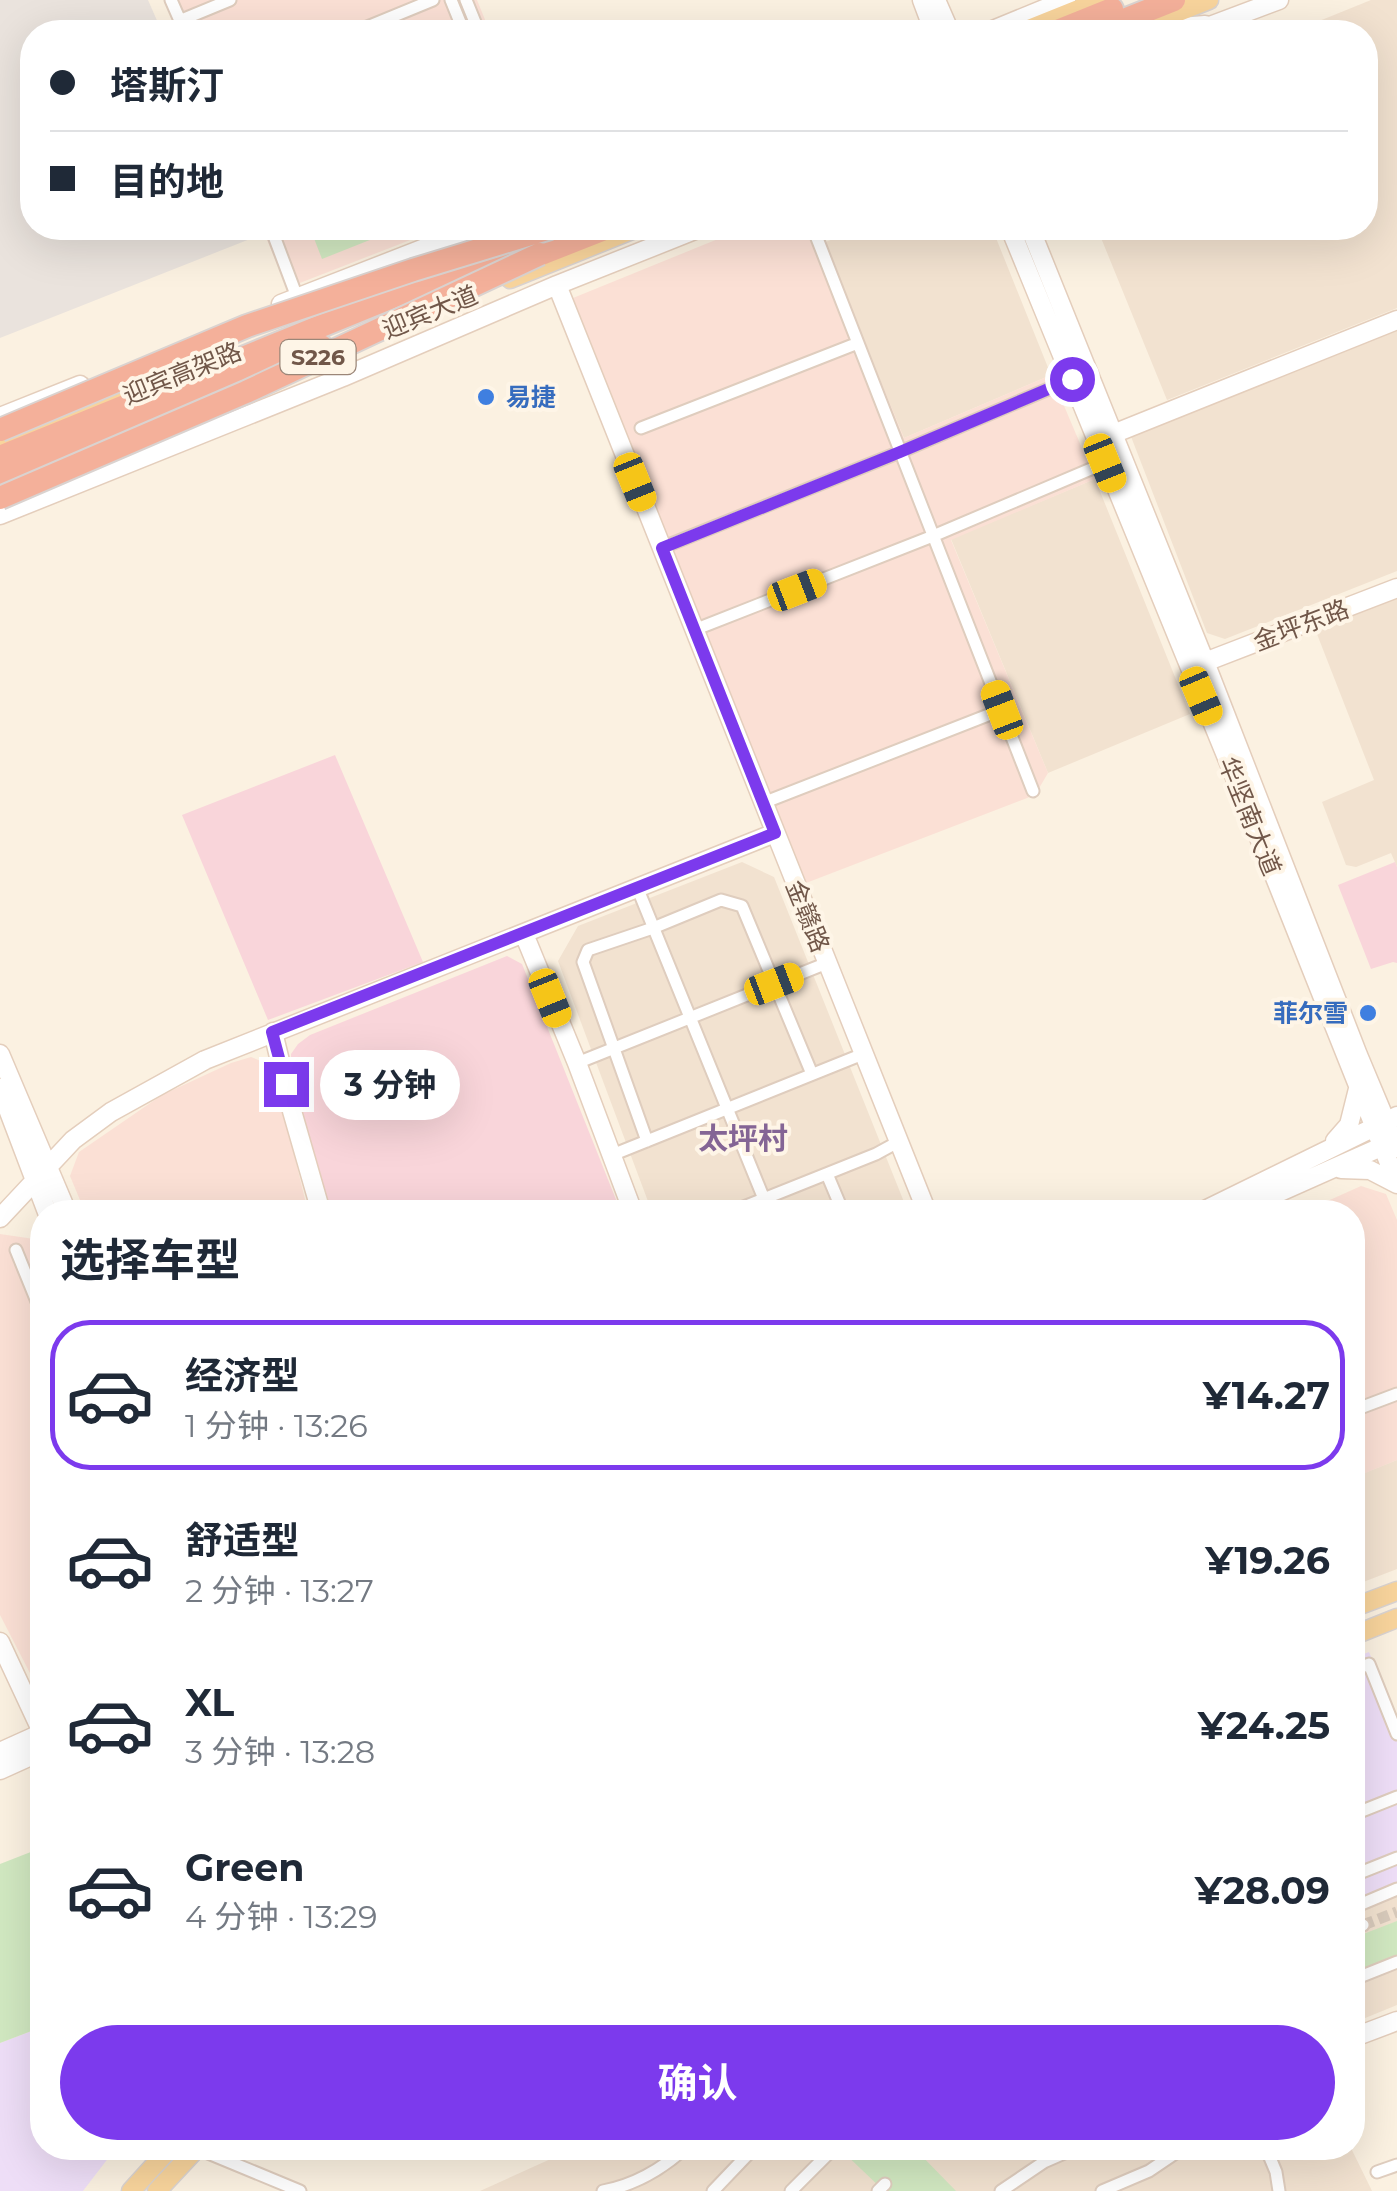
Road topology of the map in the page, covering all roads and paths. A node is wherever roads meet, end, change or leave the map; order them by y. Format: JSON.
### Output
{"nodes":[{"id":1,"x":230,"y":0,"type":"edge"},
{"id":2,"x":433,"y":0,"type":"edge"},
{"id":3,"x":1066,"y":0,"type":"edge"},
{"id":4,"x":1101,"y":0,"type":"edge"},
{"id":5,"x":1174,"y":0,"type":"edge"},
{"id":6,"x":1209,"y":0,"type":"edge"},
{"id":7,"x":1279,"y":0,"type":"edge"},
{"id":8,"x":1132,"y":1,"type":"edge"},
{"id":9,"x":194,"y":20,"type":"edge"},
{"id":10,"x":384,"y":20,"type":"edge"},
{"id":11,"x":1017,"y":20,"type":"edge"},
{"id":12,"x":1050,"y":20,"type":"edge"},
{"id":13,"x":1085,"y":20,"type":"edge"},
{"id":14,"x":1124,"y":20,"type":"edge"},
{"id":15,"x":1160,"y":20,"type":"edge"},
{"id":16,"x":1226,"y":20,"type":"edge"},
{"id":17,"x":276,"y":240,"type":"edge"},
{"id":18,"x":445,"y":240,"type":"edge"},
{"id":19,"x":509,"y":240,"type":"edge"},
{"id":20,"x":511,"y":240,"type":"edge"},
{"id":21,"x":534,"y":240,"type":"edge"},
{"id":22,"x":576,"y":240,"type":"edge"},
{"id":23,"x":608,"y":240,"type":"edge"},
{"id":24,"x":670,"y":240,"type":"edge"},
{"id":25,"x":817,"y":240,"type":"edge"},
{"id":26,"x":1015,"y":240,"type":"edge"},
{"id":27,"x":1035,"y":240,"type":"edge"},
{"id":28,"x":540,"y":254,"type":"junction"},
{"id":29,"x":557,"y":285,"type":"junction"},
{"id":30,"x":298,"y":297,"type":"junction"},
{"id":31,"x":1397,"y":320,"type":"edge"},
{"id":32,"x":858,"y":343,"type":"junction"},
{"id":33,"x":1072,"y":379,"type":"junction"},
{"id":34,"x":0,"y":416,"type":"edge"},
{"id":35,"x":641,"y":428,"type":"dead end"},
{"id":36,"x":0,"y":430,"type":"edge"},
{"id":37,"x":1113,"y":434,"type":"junction"},
{"id":38,"x":0,"y":443,"type":"edge"},
{"id":39,"x":900,"y":452,"type":"junction"},
{"id":40,"x":0,"y":457,"type":"edge"},
{"id":41,"x":1105,"y":463,"type":"junction"},
{"id":42,"x":0,"y":477,"type":"edge"},
{"id":43,"x":0,"y":488,"type":"edge"},
{"id":44,"x":0,"y":498,"type":"edge"},
{"id":45,"x":0,"y":515,"type":"edge"},
{"id":46,"x":934,"y":536,"type":"junction"},
{"id":47,"x":662,"y":548,"type":"junction"},
{"id":48,"x":1397,"y":588,"type":"edge"},
{"id":49,"x":694,"y":630,"type":"junction"},
{"id":50,"x":1205,"y":662,"type":"junction"},
{"id":51,"x":1002,"y":710,"type":"junction"},
{"id":52,"x":1034,"y":791,"type":"dead end"},
{"id":53,"x":763,"y":803,"type":"junction"},
{"id":54,"x":775,"y":833,"type":"junction"},
{"id":55,"x":637,"y":887,"type":"junction"},
{"id":56,"x":653,"y":928,"type":"junction"},
{"id":57,"x":524,"y":934,"type":"junction"},
{"id":58,"x":827,"y":963,"type":"junction"},
{"id":59,"x":774,"y":984,"type":"junction"},
{"id":60,"x":690,"y":1018,"type":"junction"},
{"id":61,"x":272,"y":1032,"type":"junction"},
{"id":62,"x":613,"y":1048,"type":"junction"},
{"id":63,"x":0,"y":1054,"type":"edge"},
{"id":64,"x":863,"y":1054,"type":"junction"},
{"id":65,"x":577,"y":1063,"type":"junction"},
{"id":66,"x":812,"y":1074,"type":"junction"},
{"id":67,"x":1364,"y":1086,"type":"junction"},
{"id":68,"x":2,"y":1101,"type":"edge"},
{"id":69,"x":1397,"y":1104,"type":"edge"},
{"id":70,"x":727,"y":1109,"type":"junction"},
{"id":71,"x":1386,"y":1122,"type":"edge"},
{"id":72,"x":646,"y":1141,"type":"junction"},
{"id":73,"x":898,"y":1142,"type":"junction"},
{"id":74,"x":1392,"y":1144,"type":"edge"},
{"id":75,"x":612,"y":1156,"type":"junction"},
{"id":76,"x":1327,"y":1161,"type":"junction"},
{"id":77,"x":48,"y":1166,"type":"junction"},
{"id":78,"x":827,"y":1174,"type":"junction"},
{"id":79,"x":35,"y":1180,"type":"junction"},
{"id":80,"x":1397,"y":1183,"type":"edge"},
{"id":81,"x":764,"y":1199,"type":"joint"},
{"id":82,"x":42,"y":1200,"type":"edge"},
{"id":83,"x":62,"y":1200,"type":"edge"},
{"id":84,"x":318,"y":1200,"type":"edge"},
{"id":85,"x":628,"y":1200,"type":"edge"},
{"id":86,"x":838,"y":1200,"type":"edge"},
{"id":87,"x":921,"y":1200,"type":"edge"},
{"id":88,"x":1231,"y":1200,"type":"edge"},
{"id":89,"x":1257,"y":1200,"type":"edge"},
{"id":90,"x":0,"y":1218,"type":"edge"},
{"id":91,"x":16,"y":1250,"type":"dead end"},
{"id":92,"x":30,"y":1278,"type":"edge"},
{"id":93,"x":1397,"y":1394,"type":"edge"},
{"id":94,"x":1365,"y":1406,"type":"edge"},
{"id":95,"x":1397,"y":1591,"type":"edge"},
{"id":96,"x":1365,"y":1603,"type":"edge"},
{"id":97,"x":1397,"y":1618,"type":"edge"},
{"id":98,"x":1365,"y":1631,"type":"edge"},
{"id":99,"x":0,"y":1642,"type":"edge"},
{"id":100,"x":1365,"y":1666,"type":"edge"},
{"id":101,"x":30,"y":1706,"type":"edge"},
{"id":102,"x":1397,"y":1734,"type":"edge"},
{"id":103,"x":30,"y":1738,"type":"edge"},
{"id":104,"x":0,"y":1752,"type":"edge"},
{"id":105,"x":30,"y":1757,"type":"edge"},
{"id":106,"x":0,"y":1770,"type":"edge"},
{"id":107,"x":1397,"y":1797,"type":"edge"},
{"id":108,"x":1365,"y":1809,"type":"edge"},
{"id":109,"x":1397,"y":1858,"type":"edge"},
{"id":110,"x":1365,"y":1871,"type":"edge"},
{"id":111,"x":1397,"y":1889,"type":"edge"},
{"id":112,"x":1365,"y":1903,"type":"edge"},
{"id":113,"x":1397,"y":1962,"type":"edge"},
{"id":114,"x":1365,"y":1975,"type":"edge"},
{"id":115,"x":1397,"y":2021,"type":"edge"},
{"id":116,"x":1365,"y":2033,"type":"edge"},
{"id":117,"x":159,"y":2160,"type":"edge"},
{"id":118,"x":185,"y":2160,"type":"edge"},
{"id":119,"x":225,"y":2160,"type":"edge"},
{"id":120,"x":668,"y":2160,"type":"edge"},
{"id":121,"x":743,"y":2160,"type":"edge"},
{"id":122,"x":822,"y":2160,"type":"edge"},
{"id":123,"x":1049,"y":2160,"type":"edge"},
{"id":124,"x":1166,"y":2160,"type":"edge"},
{"id":125,"x":1271,"y":2160,"type":"edge"},
{"id":126,"x":1397,"y":2165,"type":"edge"},
{"id":127,"x":1376,"y":2172,"type":"dead end"},
{"id":128,"x":637,"y":2187,"type":"edge"},
{"id":129,"x":131,"y":2191,"type":"edge"},
{"id":130,"x":157,"y":2191,"type":"edge"},
{"id":131,"x":300,"y":2191,"type":"edge"},
{"id":132,"x":602,"y":2191,"type":"edge"},
{"id":133,"x":713,"y":2191,"type":"edge"},
{"id":134,"x":792,"y":2191,"type":"edge"},
{"id":135,"x":1001,"y":2191,"type":"edge"},
{"id":136,"x":1102,"y":2191,"type":"edge"},
{"id":137,"x":1279,"y":2191,"type":"edge"}],
"edges":[{"from":1,"to":9,"type":"street"},
{"from":2,"to":10,"type":"street"},
{"from":3,"to":11,"type":"street"},
{"from":4,"to":12,"type":"main road"},
{"from":5,"to":14,"type":"highway"},
{"from":6,"to":15,"type":"main road"},
{"from":7,"to":16,"type":"street"},
{"from":8,"to":13,"type":"highway"},
{"from":17,"to":30,"type":"street"},
{"from":18,"to":30,"type":"street"},
{"from":19,"to":38,"type":"main road","name":"迎宾大道","number":"S226"},
{"from":20,"to":36,"type":"highway","bridge":true},
{"from":21,"to":40,"type":"highway","name":"迎宾高架路","bridge":true},
{"from":22,"to":28,"type":"highway","name":"迎宾高架路"},
{"from":23,"to":43,"type":"main road","name":"迎宾大道","number":"S226"},
{"from":24,"to":29,"type":"street"},
{"from":25,"to":32,"type":"street"},
{"from":26,"to":33,"type":"street","name":"华坚南大道"},
{"from":27,"to":37,"type":"street","name":"华坚南大道"},
{"from":28,"to":42,"type":"highway","name":"迎宾高架路","bridge":true},
{"from":28,"to":44,"type":"highway","bridge":true},
{"from":29,"to":45,"type":"street"},
{"from":29,"to":47,"type":"street","name":"金赣路"},
{"from":30,"to":34,"type":"street"},
{"from":31,"to":37,"type":"street"},
{"from":32,"to":35,"type":"street"},
{"from":32,"to":39,"type":"street"},
{"from":33,"to":39,"type":"street"},
{"from":33,"to":41,"type":"street","name":"华坚南大道"},
{"from":37,"to":50,"type":"street","name":"华坚南大道"},
{"from":39,"to":46,"type":"street"},
{"from":39,"to":47,"type":"street"},
{"from":41,"to":46,"type":"street"},
{"from":41,"to":67,"type":"street","name":"华坚南大道"},
{"from":46,"to":49,"type":"street"},
{"from":46,"to":51,"type":"street"},
{"from":47,"to":49,"type":"street","name":"金赣路"},
{"from":48,"to":50,"type":"street","name":"金坪东路"},
{"from":49,"to":53,"type":"street","name":"金赣路"},
{"from":50,"to":67,"type":"street","name":"华坚南大道"},
{"from":51,"to":52,"type":"street"},
{"from":51,"to":53,"type":"street"},
{"from":53,"to":54,"type":"street","name":"金赣路"},
{"from":54,"to":55,"type":"street"},
{"from":54,"to":58,"type":"street","name":"金赣路"},
{"from":55,"to":56,"type":"street"},
{"from":55,"to":57,"type":"street"},
{"from":56,"to":59,"type":"street"},
{"from":56,"to":60,"type":"street"},
{"from":56,"to":62,"type":"street"},
{"from":57,"to":61,"type":"street"},
{"from":57,"to":65,"type":"street"},
{"from":58,"to":59,"type":"street"},
{"from":58,"to":64,"type":"street","name":"金赣路"},
{"from":59,"to":60,"type":"street"},
{"from":59,"to":66,"type":"street"},
{"from":60,"to":62,"type":"street"},
{"from":60,"to":70,"type":"street"},
{"from":61,"to":77,"type":"street"},
{"from":61,"to":84,"type":"street"},
{"from":62,"to":65,"type":"street"},
{"from":62,"to":72,"type":"street"},
{"from":63,"to":77,"type":"street"},
{"from":64,"to":66,"type":"street"},
{"from":64,"to":73,"type":"street","name":"金赣路"},
{"from":65,"to":75,"type":"street"},
{"from":66,"to":70,"type":"street"},
{"from":67,"to":69,"type":"street"},
{"from":67,"to":71,"type":"street","name":"华坚南大道"},
{"from":67,"to":76,"type":"street"},
{"from":68,"to":79,"type":"street"},
{"from":70,"to":72,"type":"street"},
{"from":70,"to":81,"type":"street"},
{"from":71,"to":74,"type":"street","name":"华坚南大道"},
{"from":71,"to":76,"type":"street"},
{"from":72,"to":75,"type":"street"},
{"from":73,"to":78,"type":"street"},
{"from":73,"to":87,"type":"street","name":"金赣路"},
{"from":74,"to":76,"type":"street"},
{"from":74,"to":80,"type":"street","name":"华坚南大道"},
{"from":75,"to":85,"type":"street"},
{"from":76,"to":80,"type":"street"},
{"from":76,"to":88,"type":"street"},
{"from":76,"to":89,"type":"street"},
{"from":77,"to":79,"type":"street"},
{"from":77,"to":83,"type":"street"},
{"from":78,"to":81,"type":"street"},
{"from":78,"to":86,"type":"street"},
{"from":79,"to":82,"type":"street"},
{"from":79,"to":90,"type":"street"},
{"from":91,"to":92,"type":"street"},
{"from":93,"to":94,"type":"street"},
{"from":95,"to":96,"type":"main road"},
{"from":97,"to":98,"type":"main road"},
{"from":99,"to":101,"type":"street"},
{"from":100,"to":102,"type":"street"},
{"from":103,"to":104,"type":"street"},
{"from":105,"to":106,"type":"street"},
{"from":107,"to":108,"type":"street"},
{"from":109,"to":110,"type":"street"},
{"from":111,"to":112,"type":"street"},
{"from":113,"to":114,"type":"street"},
{"from":115,"to":116,"type":"street"},
{"from":117,"to":129,"type":"main road"},
{"from":118,"to":130,"type":"main road"},
{"from":119,"to":131,"type":"street"},
{"from":120,"to":128,"type":"street"},
{"from":121,"to":133,"type":"street"},
{"from":122,"to":134,"type":"street"},
{"from":123,"to":135,"type":"street"},
{"from":124,"to":136,"type":"street"},
{"from":125,"to":137,"type":"street"},
{"from":126,"to":127,"type":"street"},
{"from":128,"to":132,"type":"street"}]}
